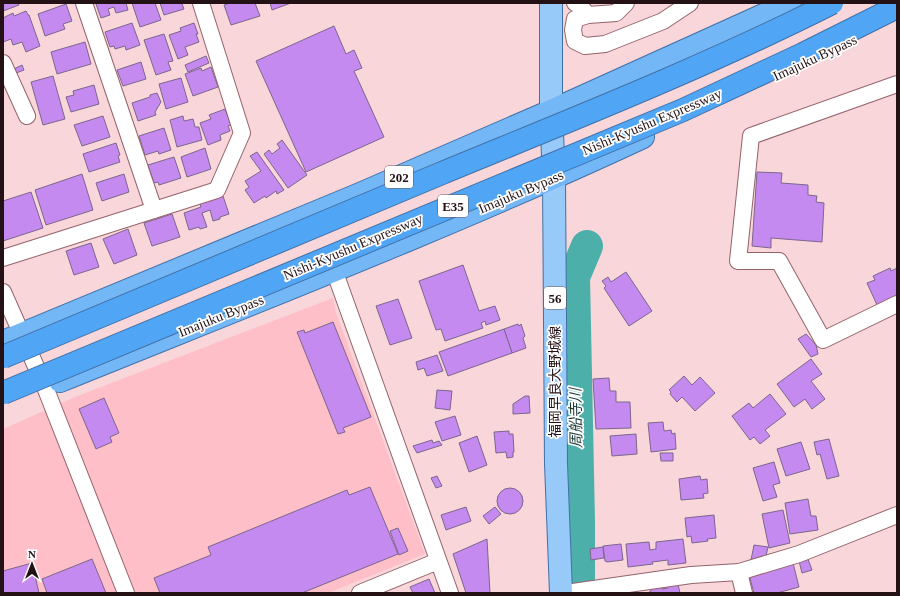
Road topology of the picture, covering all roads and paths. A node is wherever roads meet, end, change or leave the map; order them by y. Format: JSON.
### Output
{"nodes":[{"id":1,"x":84,"y":3,"type":"edge"},
{"id":2,"x":551,"y":3,"type":"edge"},
{"id":3,"x":575,"y":3,"type":"edge"},
{"id":4,"x":626,"y":3,"type":"edge"},
{"id":5,"x":690,"y":3,"type":"edge"},
{"id":6,"x":790,"y":3,"type":"edge"},
{"id":7,"x":832,"y":3,"type":"edge"},
{"id":8,"x":205,"y":4,"type":"edge"},
{"id":9,"x":897,"y":7,"type":"edge"},
{"id":10,"x":588,"y":15,"type":"junction"},
{"id":11,"x":897,"y":17,"type":"edge"},
{"id":12,"x":3,"y":64,"type":"edge"},
{"id":13,"x":897,"y":84,"type":"edge"},
{"id":14,"x":551,"y":111,"type":"junction"},
{"id":15,"x":27,"y":116,"type":"dead end"},
{"id":16,"x":554,"y":178,"type":"junction"},
{"id":17,"x":154,"y":210,"type":"junction"},
{"id":18,"x":3,"y":258,"type":"edge"},
{"id":19,"x":334,"y":270,"type":"junction"},
{"id":20,"x":3,"y":292,"type":"edge"},
{"id":21,"x":897,"y":304,"type":"edge"},
{"id":22,"x":12,"y":339,"type":"edge"},
{"id":23,"x":3,"y":357,"type":"edge"},
{"id":24,"x":45,"y":387,"type":"junction"},
{"id":25,"x":3,"y":393,"type":"edge"},
{"id":26,"x":3,"y":404,"type":"edge"},
{"id":27,"x":897,"y":515,"type":"edge"},
{"id":28,"x":438,"y":561,"type":"junction"},
{"id":29,"x":739,"y":572,"type":"junction"},
{"id":30,"x":126,"y":593,"type":"edge"},
{"id":31,"x":360,"y":593,"type":"edge"},
{"id":32,"x":450,"y":593,"type":"edge"},
{"id":33,"x":561,"y":593,"type":"edge"},
{"id":34,"x":566,"y":593,"type":"edge"},
{"id":35,"x":744,"y":593,"type":"edge"}],
"edges":[{"from":1,"to":17,"type":"street"},
{"from":2,"to":14,"type":"main road","name":"福岡早良大野城線","number":"56"},
{"from":3,"to":10,"type":"street"},
{"from":4,"to":10,"type":"street"},
{"from":5,"to":10,"type":"street"},
{"from":6,"to":14,"type":"highway","number":"202"},
{"from":7,"to":23,"type":"highway","number":"E35","bridge":true},
{"from":8,"to":17,"type":"street"},
{"from":9,"to":25,"type":"highway","name":"Nishi-Kyushu Expressway","number":"E35","bridge":true},
{"from":11,"to":16,"type":"highway","name":"Imajuku Bypass"},
{"from":12,"to":15,"type":"street"},
{"from":13,"to":21,"type":"street"},
{"from":14,"to":16,"type":"main road","name":"福岡早良大野城線","number":"56"},
{"from":14,"to":22,"type":"highway","number":"202"},
{"from":16,"to":19,"type":"highway","name":"Imajuku Bypass"},
{"from":16,"to":33,"type":"main road","name":"福岡早良大野城線","number":"56"},
{"from":17,"to":18,"type":"street"},
{"from":19,"to":24,"type":"highway","name":"Imajuku Bypass"},
{"from":19,"to":28,"type":"street"},
{"from":20,"to":22,"type":"street"},
{"from":22,"to":24,"type":"street"},
{"from":24,"to":26,"type":"highway","name":"Imajuku Bypass"},
{"from":24,"to":30,"type":"street"},
{"from":27,"to":29,"type":"street"},
{"from":28,"to":31,"type":"street"},
{"from":28,"to":32,"type":"street"},
{"from":29,"to":34,"type":"street"},
{"from":29,"to":35,"type":"street"}]}
